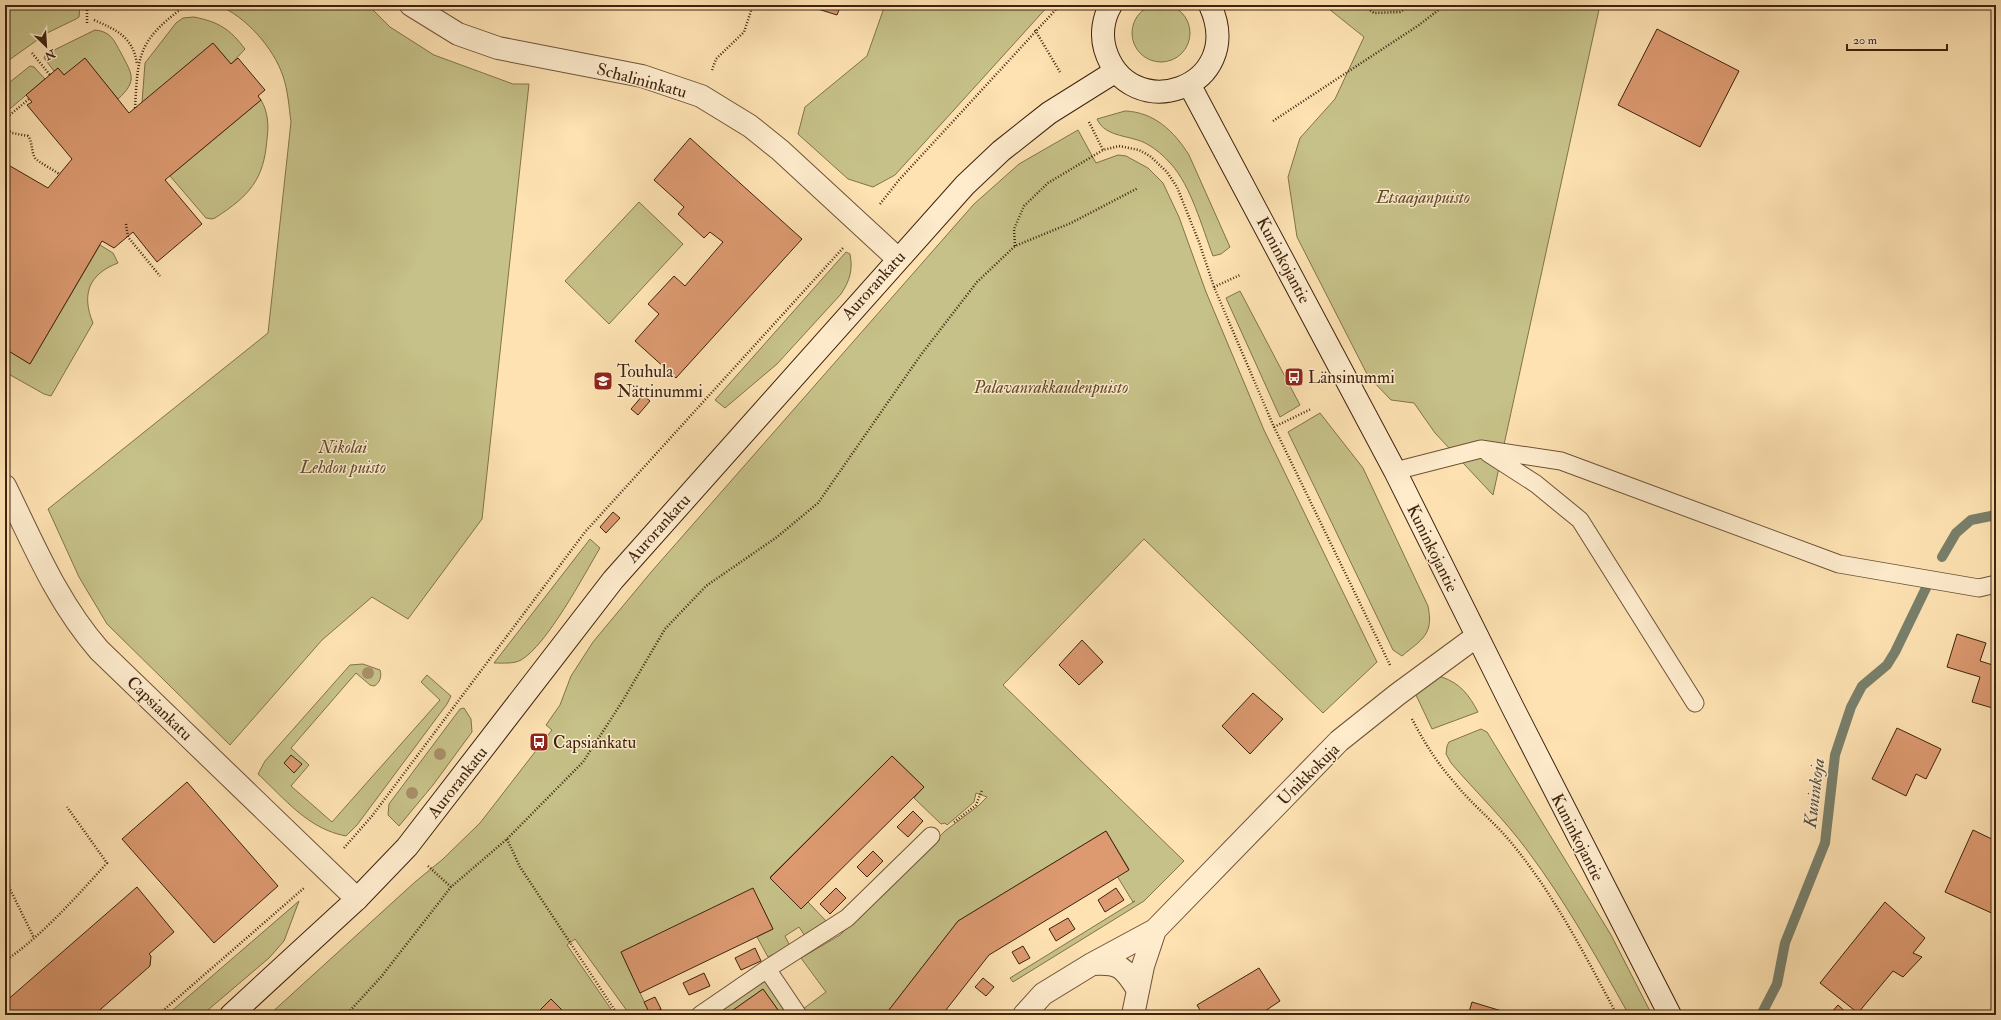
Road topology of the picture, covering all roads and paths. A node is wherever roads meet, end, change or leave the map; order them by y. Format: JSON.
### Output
{"nodes":[{"id":1,"x":87,"y":5,"type":"edge"},
{"id":2,"x":176,"y":5,"type":"edge"},
{"id":3,"x":411,"y":5,"type":"edge"},
{"id":4,"x":753,"y":5,"type":"edge"},
{"id":5,"x":1060,"y":5,"type":"edge"},
{"id":6,"x":1111,"y":5,"type":"edge"},
{"id":7,"x":1210,"y":5,"type":"edge"},
{"id":8,"x":1363,"y":5,"type":"edge"},
{"id":9,"x":1411,"y":5,"type":"edge"},
{"id":10,"x":1446,"y":5,"type":"edge"},
{"id":11,"x":94,"y":20,"type":"dead end"},
{"id":12,"x":86,"y":23,"type":"dead end"},
{"id":13,"x":32,"y":53,"type":"dead end"},
{"id":14,"x":138,"y":66,"type":"junction"},
{"id":15,"x":1116,"y":71,"type":"junction"},
{"id":16,"x":50,"y":75,"type":"dead end"},
{"id":17,"x":1189,"y":84,"type":"junction"},
{"id":18,"x":701,"y":96,"type":"junction"},
{"id":19,"x":29,"y":98,"type":"dead end"},
{"id":20,"x":135,"y":108,"type":"dead end"},
{"id":21,"x":5,"y":119,"type":"edge"},
{"id":22,"x":1272,"y":121,"type":"dead end"},
{"id":23,"x":5,"y":128,"type":"edge"},
{"id":24,"x":59,"y":174,"type":"dead end"},
{"id":25,"x":1138,"y":188,"type":"dead end"},
{"id":26,"x":126,"y":224,"type":"dead end"},
{"id":27,"x":862,"y":226,"type":"junction"},
{"id":28,"x":1014,"y":246,"type":"junction"},
{"id":29,"x":897,"y":258,"type":"junction"},
{"id":30,"x":1240,"y":275,"type":"dead end"},
{"id":31,"x":160,"y":276,"type":"dead end"},
{"id":32,"x":1214,"y":288,"type":"junction"},
{"id":33,"x":1311,"y":409,"type":"dead end"},
{"id":34,"x":1274,"y":427,"type":"junction"},
{"id":35,"x":1481,"y":449,"type":"junction"},
{"id":36,"x":1395,"y":472,"type":"junction"},
{"id":37,"x":5,"y":486,"type":"edge"},
{"id":38,"x":1996,"y":584,"type":"edge"},
{"id":39,"x":1477,"y":636,"type":"junction"},
{"id":40,"x":1398,"y":694,"type":"junction"},
{"id":41,"x":1695,"y":703,"type":"dead end"},
{"id":42,"x":982,"y":790,"type":"dead end"},
{"id":43,"x":67,"y":807,"type":"dead end"},
{"id":44,"x":931,"y":836,"type":"joint"},
{"id":45,"x":507,"y":839,"type":"junction"},
{"id":46,"x":428,"y":865,"type":"dead end"},
{"id":47,"x":326,"y":870,"type":"junction"},
{"id":48,"x":5,"y":879,"type":"edge"},
{"id":49,"x":451,"y":887,"type":"junction"},
{"id":50,"x":357,"y":899,"type":"junction"},
{"id":51,"x":1155,"y":930,"type":"junction"},
{"id":52,"x":34,"y":938,"type":"junction"},
{"id":53,"x":5,"y":961,"type":"edge"},
{"id":54,"x":1092,"y":964,"type":"junction"},
{"id":55,"x":767,"y":969,"type":"junction"},
{"id":56,"x":1138,"y":990,"type":"junction"},
{"id":57,"x":158,"y":1015,"type":"edge"},
{"id":58,"x":231,"y":1015,"type":"edge"},
{"id":59,"x":346,"y":1015,"type":"edge"},
{"id":60,"x":618,"y":1015,"type":"edge"},
{"id":61,"x":700,"y":1015,"type":"edge"},
{"id":62,"x":798,"y":1015,"type":"edge"},
{"id":63,"x":1024,"y":1015,"type":"edge"},
{"id":64,"x":1133,"y":1015,"type":"edge"},
{"id":65,"x":1617,"y":1015,"type":"edge"},
{"id":66,"x":1670,"y":1015,"type":"edge"}],
"edges":[{"from":1,"to":12,"type":"path"},
{"from":2,"to":14,"type":"path"},
{"from":3,"to":18,"type":"street","name":"Schalininkatu"},
{"from":4,"to":18,"type":"path"},
{"from":5,"to":27,"type":"path"},
{"from":6,"to":15,"type":"street"},
{"from":7,"to":17,"type":"street"},
{"from":8,"to":9,"type":"path"},
{"from":10,"to":22,"type":"path"},
{"from":11,"to":14,"type":"path"},
{"from":13,"to":16,"type":"path"},
{"from":14,"to":20,"type":"path"},
{"from":15,"to":17,"type":"street"},
{"from":15,"to":29,"type":"street","name":"Aurorankatu"},
{"from":17,"to":36,"type":"street","name":"Kuninkojantie"},
{"from":18,"to":27,"type":"street","name":"Schalininkatu"},
{"from":19,"to":21,"type":"path"},
{"from":23,"to":24,"type":"path"},
{"from":25,"to":28,"type":"path"},
{"from":26,"to":31,"type":"path"},
{"from":27,"to":29,"type":"street","name":"Schalininkatu"},
{"from":27,"to":47,"type":"path"},
{"from":28,"to":32,"type":"path"},
{"from":28,"to":45,"type":"path"},
{"from":29,"to":50,"type":"street","name":"Aurorankatu"},
{"from":30,"to":32,"type":"path"},
{"from":32,"to":34,"type":"path"},
{"from":33,"to":34,"type":"path"},
{"from":34,"to":40,"type":"path"},
{"from":35,"to":36,"type":"lane"},
{"from":35,"to":38,"type":"lane"},
{"from":35,"to":41,"type":"lane"},
{"from":36,"to":39,"type":"street","name":"Kuninkojantie"},
{"from":37,"to":47,"type":"street","name":"Capsiankatu"},
{"from":39,"to":40,"type":"street","name":"Unikkokuja"},
{"from":39,"to":66,"type":"street","name":"Kuninkojantie"},
{"from":40,"to":51,"type":"street","name":"Unikkokuja"},
{"from":40,"to":65,"type":"path"},
{"from":42,"to":44,"type":"path"},
{"from":43,"to":52,"type":"path"},
{"from":44,"to":55,"type":"lane"},
{"from":45,"to":49,"type":"path"},
{"from":45,"to":60,"type":"path"},
{"from":46,"to":49,"type":"path"},
{"from":47,"to":50,"type":"street","name":"Capsiankatu"},
{"from":47,"to":57,"type":"path"},
{"from":48,"to":52,"type":"path"},
{"from":49,"to":59,"type":"path"},
{"from":50,"to":58,"type":"street","name":"Aurorankatu"},
{"from":51,"to":54,"type":"street","name":"Unikkokuja"},
{"from":51,"to":56,"type":"street","name":"Unikkokuja"},
{"from":52,"to":53,"type":"path"},
{"from":54,"to":56,"type":"street","name":"Unikkokuja"},
{"from":54,"to":63,"type":"street","name":"Unikkokuja"},
{"from":55,"to":61,"type":"lane"},
{"from":55,"to":62,"type":"lane"},
{"from":56,"to":64,"type":"street","name":"Unikkokuja"}]}
